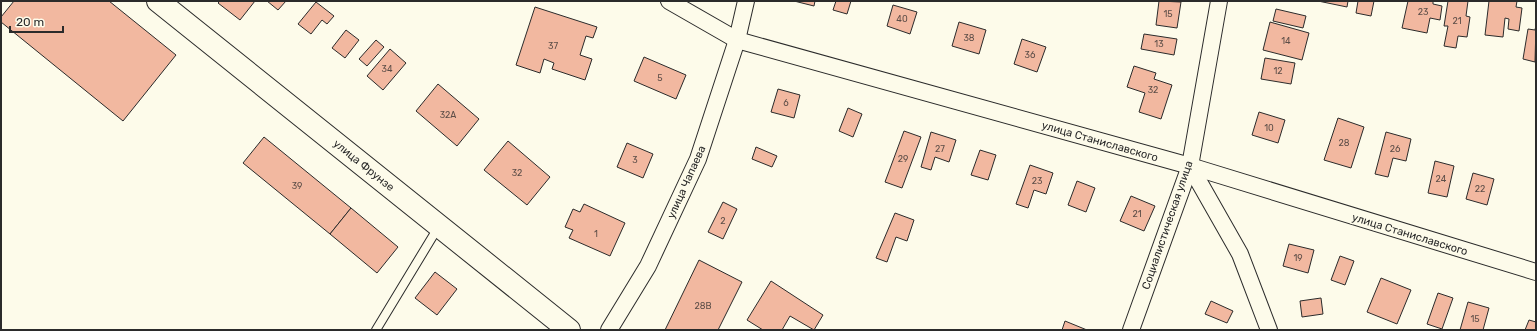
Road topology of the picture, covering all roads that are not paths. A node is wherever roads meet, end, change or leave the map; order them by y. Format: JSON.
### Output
{"nodes":[{"id":1,"x":158,"y":1,"type":"edge"},
{"id":2,"x":668,"y":1,"type":"edge"},
{"id":3,"x":746,"y":1,"type":"edge"},
{"id":4,"x":1219,"y":1,"type":"edge"},
{"id":5,"x":737,"y":40,"type":"junction"},
{"id":6,"x":1190,"y":166,"type":"junction"},
{"id":7,"x":440,"y":226,"type":"junction"},
{"id":8,"x":1536,"y":272,"type":"edge"},
{"id":9,"x":376,"y":330,"type":"edge"},
{"id":10,"x":569,"y":330,"type":"edge"},
{"id":11,"x":609,"y":330,"type":"edge"},
{"id":12,"x":1131,"y":330,"type":"edge"},
{"id":13,"x":1269,"y":330,"type":"edge"}],
"edges":[{"from":1,"to":7,"type":"main road","name":"улица Фрунзе"},
{"from":2,"to":5,"type":"street","name":"улица Станиславского"},
{"from":3,"to":5,"type":"street","name":"улица Чапаева"},
{"from":4,"to":6,"type":"street","name":"Социалистическая улица"},
{"from":5,"to":6,"type":"street","name":"улица Станиславского"},
{"from":5,"to":11,"type":"street","name":"улица Чапаева"},
{"from":6,"to":8,"type":"street","name":"улица Станиславского"},
{"from":6,"to":12,"type":"street","name":"Социалистическая улица"},
{"from":6,"to":13,"type":"street"},
{"from":7,"to":9,"type":"lane"},
{"from":7,"to":10,"type":"main road","name":"улица Фрунзе"}]}
